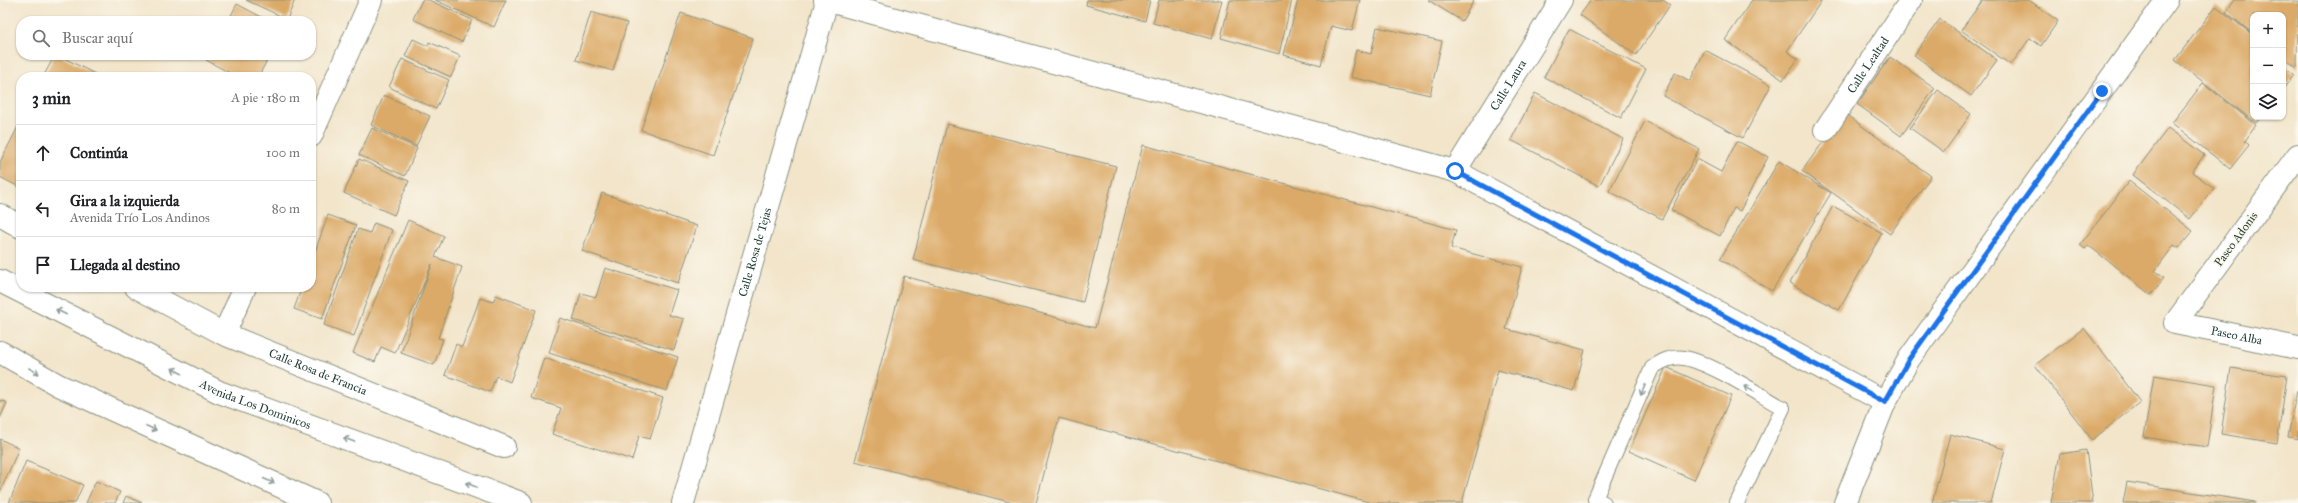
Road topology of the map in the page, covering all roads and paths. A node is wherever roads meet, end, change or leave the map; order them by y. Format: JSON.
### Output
{"nodes":[{"id":1,"x":371,"y":0,"type":"edge"},
{"id":2,"x":826,"y":0,"type":"edge"},
{"id":3,"x":1561,"y":0,"type":"edge"},
{"id":4,"x":1911,"y":0,"type":"edge"},
{"id":5,"x":2167,"y":0,"type":"edge"},
{"id":6,"x":316,"y":125,"type":"edge"},
{"id":7,"x":1825,"y":130,"type":"dead end"},
{"id":8,"x":2298,"y":155,"type":"edge"},
{"id":9,"x":1455,"y":171,"type":"junction"},
{"id":10,"x":0,"y":215,"type":"edge"},
{"id":11,"x":16,"y":224,"type":"edge"},
{"id":12,"x":0,"y":281,"type":"edge"},
{"id":13,"x":16,"y":289,"type":"edge"},
{"id":14,"x":22,"y":292,"type":"edge"},
{"id":15,"x":145,"y":292,"type":"edge"},
{"id":16,"x":243,"y":292,"type":"edge"},
{"id":17,"x":2175,"y":323,"type":"joint"},
{"id":18,"x":224,"y":334,"type":"junction"},
{"id":19,"x":2298,"y":348,"type":"edge"},
{"id":20,"x":0,"y":352,"type":"edge"},
{"id":21,"x":1885,"y":402,"type":"junction"},
{"id":22,"x":504,"y":447,"type":"dead end"},
{"id":23,"x":1600,"y":501,"type":"edge"},
{"id":24,"x":317,"y":503,"type":"edge"},
{"id":25,"x":521,"y":503,"type":"edge"},
{"id":26,"x":683,"y":503,"type":"edge"},
{"id":27,"x":1737,"y":503,"type":"edge"},
{"id":28,"x":1845,"y":503,"type":"edge"}],
"edges":[{"from":1,"to":6,"type":"street"},
{"from":2,"to":9,"type":"street"},
{"from":2,"to":26,"type":"street","name":"Calle Rosa de Tejas"},
{"from":3,"to":9,"type":"street","name":"Calle Laura"},
{"from":4,"to":7,"type":"street","name":"Calle Lealtad"},
{"from":5,"to":21,"type":"street"},
{"from":8,"to":17,"type":"street","name":"Paseo Adonis"},
{"from":9,"to":21,"type":"street"},
{"from":10,"to":11,"type":"street"},
{"from":13,"to":12,"type":"street","name":"Avenida Los Dominicos","one_way":true},
{"from":25,"to":14,"type":"street","name":"Avenida Los Dominicos","one_way":true},
{"from":15,"to":18,"type":"street","name":"Calle Rosa de Francia"},
{"from":16,"to":18,"type":"street"},
{"from":17,"to":19,"type":"street","name":"Paseo Alba"},
{"from":18,"to":22,"type":"street","name":"Calle Rosa de Francia"},
{"from":20,"to":24,"type":"street","one_way":true},
{"from":21,"to":28,"type":"street"},
{"from":27,"to":23,"type":"lane","one_way":true}]}
